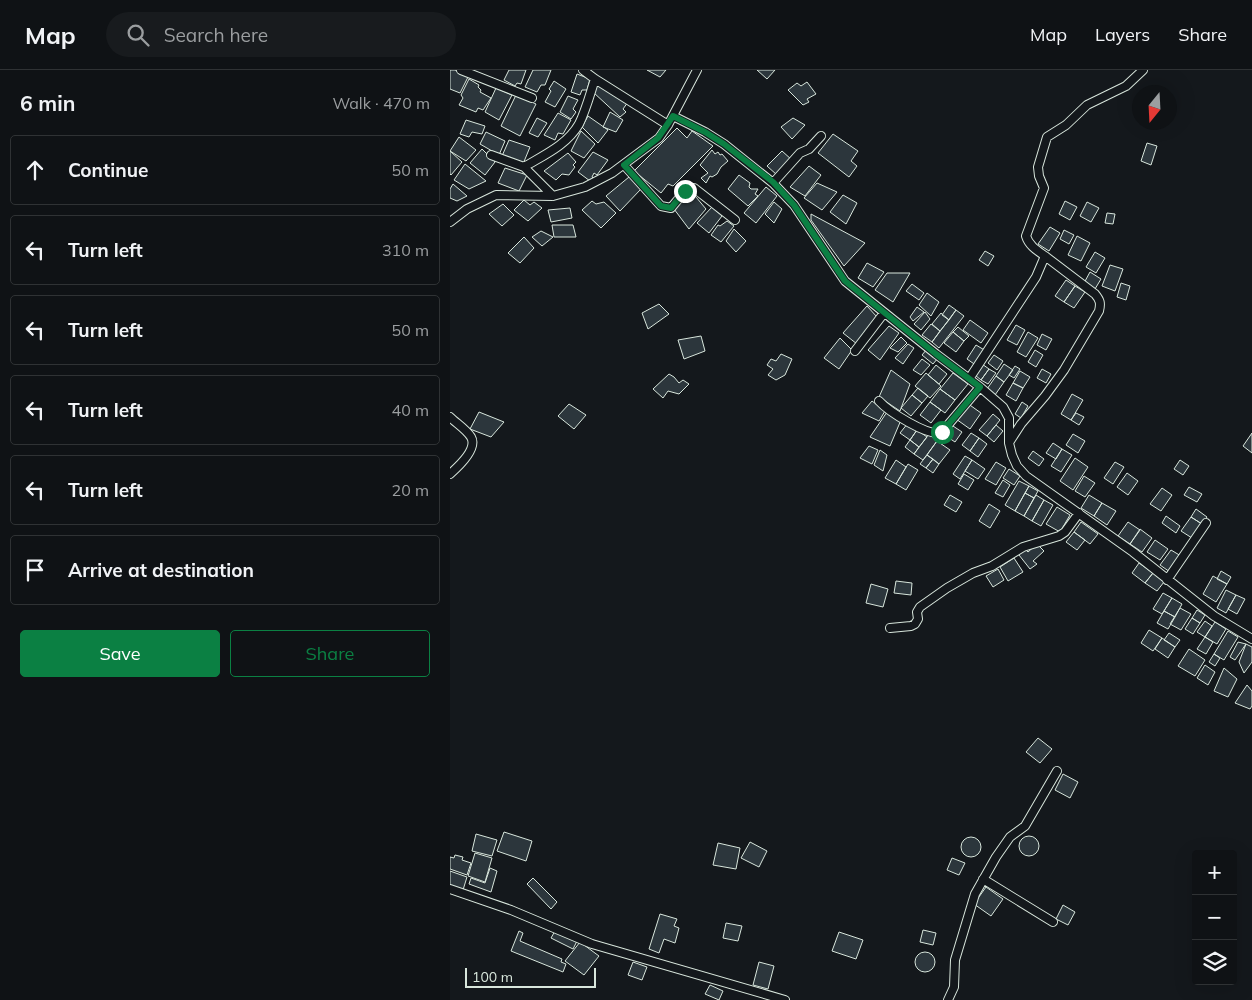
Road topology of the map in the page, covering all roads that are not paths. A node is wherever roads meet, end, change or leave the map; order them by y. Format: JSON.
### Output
{"nodes":[{"id":1,"x":461,"y":70,"type":"edge"},
{"id":2,"x":583,"y":70,"type":"edge"},
{"id":3,"x":697,"y":70,"type":"edge"},
{"id":4,"x":1143,"y":70,"type":"edge"},
{"id":5,"x":596,"y":80,"type":"junction"},
{"id":6,"x":532,"y":98,"type":"dead end"},
{"id":7,"x":673,"y":116,"type":"junction"},
{"id":8,"x":668,"y":125,"type":"junction"},
{"id":9,"x":821,"y":136,"type":"dead end"},
{"id":10,"x":491,"y":155,"type":"dead end"},
{"id":11,"x":624,"y":165,"type":"junction"},
{"id":12,"x":524,"y":167,"type":"junction"},
{"id":13,"x":773,"y":182,"type":"junction"},
{"id":14,"x":553,"y":196,"type":"junction"},
{"id":15,"x":735,"y":220,"type":"dead end"},
{"id":16,"x":450,"y":222,"type":"edge"},
{"id":17,"x":1045,"y":256,"type":"junction"},
{"id":18,"x":884,"y":313,"type":"junction"},
{"id":19,"x":855,"y":352,"type":"dead end"},
{"id":20,"x":969,"y":379,"type":"junction"},
{"id":21,"x":980,"y":387,"type":"junction"},
{"id":22,"x":879,"y":401,"type":"dead end"},
{"id":23,"x":450,"y":417,"type":"edge"},
{"id":24,"x":1009,"y":443,"type":"junction"},
{"id":25,"x":450,"y":474,"type":"edge"},
{"id":26,"x":1079,"y":513,"type":"junction"},
{"id":27,"x":1206,"y":523,"type":"dead end"},
{"id":28,"x":1167,"y":580,"type":"junction"},
{"id":29,"x":890,"y":628,"type":"dead end"},
{"id":30,"x":1252,"y":640,"type":"edge"},
{"id":31,"x":1057,"y":771,"type":"dead end"},
{"id":32,"x":983,"y":879,"type":"junction"},
{"id":33,"x":450,"y":889,"type":"edge"},
{"id":34,"x":1053,"y":922,"type":"dead end"},
{"id":35,"x":784,"y":1000,"type":"edge"},
{"id":36,"x":948,"y":1000,"type":"edge"}],
"edges":[{"from":1,"to":6,"type":"street"},
{"from":2,"to":5,"type":"street"},
{"from":3,"to":7,"type":"street"},
{"from":4,"to":17,"type":"street"},
{"from":5,"to":8,"type":"street"},
{"from":5,"to":12,"type":"street"},
{"from":7,"to":8,"type":"street"},
{"from":7,"to":13,"type":"street"},
{"from":8,"to":11,"type":"street"},
{"from":9,"to":13,"type":"street"},
{"from":10,"to":12,"type":"street"},
{"from":11,"to":14,"type":"street"},
{"from":11,"to":15,"type":"street"},
{"from":12,"to":14,"type":"street"},
{"from":13,"to":18,"type":"street"},
{"from":14,"to":16,"type":"street"},
{"from":17,"to":20,"type":"street"},
{"from":17,"to":24,"type":"street"},
{"from":18,"to":19,"type":"street"},
{"from":18,"to":20,"type":"street"},
{"from":20,"to":21,"type":"street"},
{"from":21,"to":22,"type":"street"},
{"from":21,"to":24,"type":"street"},
{"from":23,"to":25,"type":"street"},
{"from":24,"to":26,"type":"street"},
{"from":26,"to":28,"type":"street"},
{"from":26,"to":29,"type":"street"},
{"from":27,"to":28,"type":"street"},
{"from":28,"to":30,"type":"street"},
{"from":31,"to":32,"type":"street"},
{"from":32,"to":34,"type":"street"},
{"from":32,"to":36,"type":"street"},
{"from":33,"to":35,"type":"street"}]}
